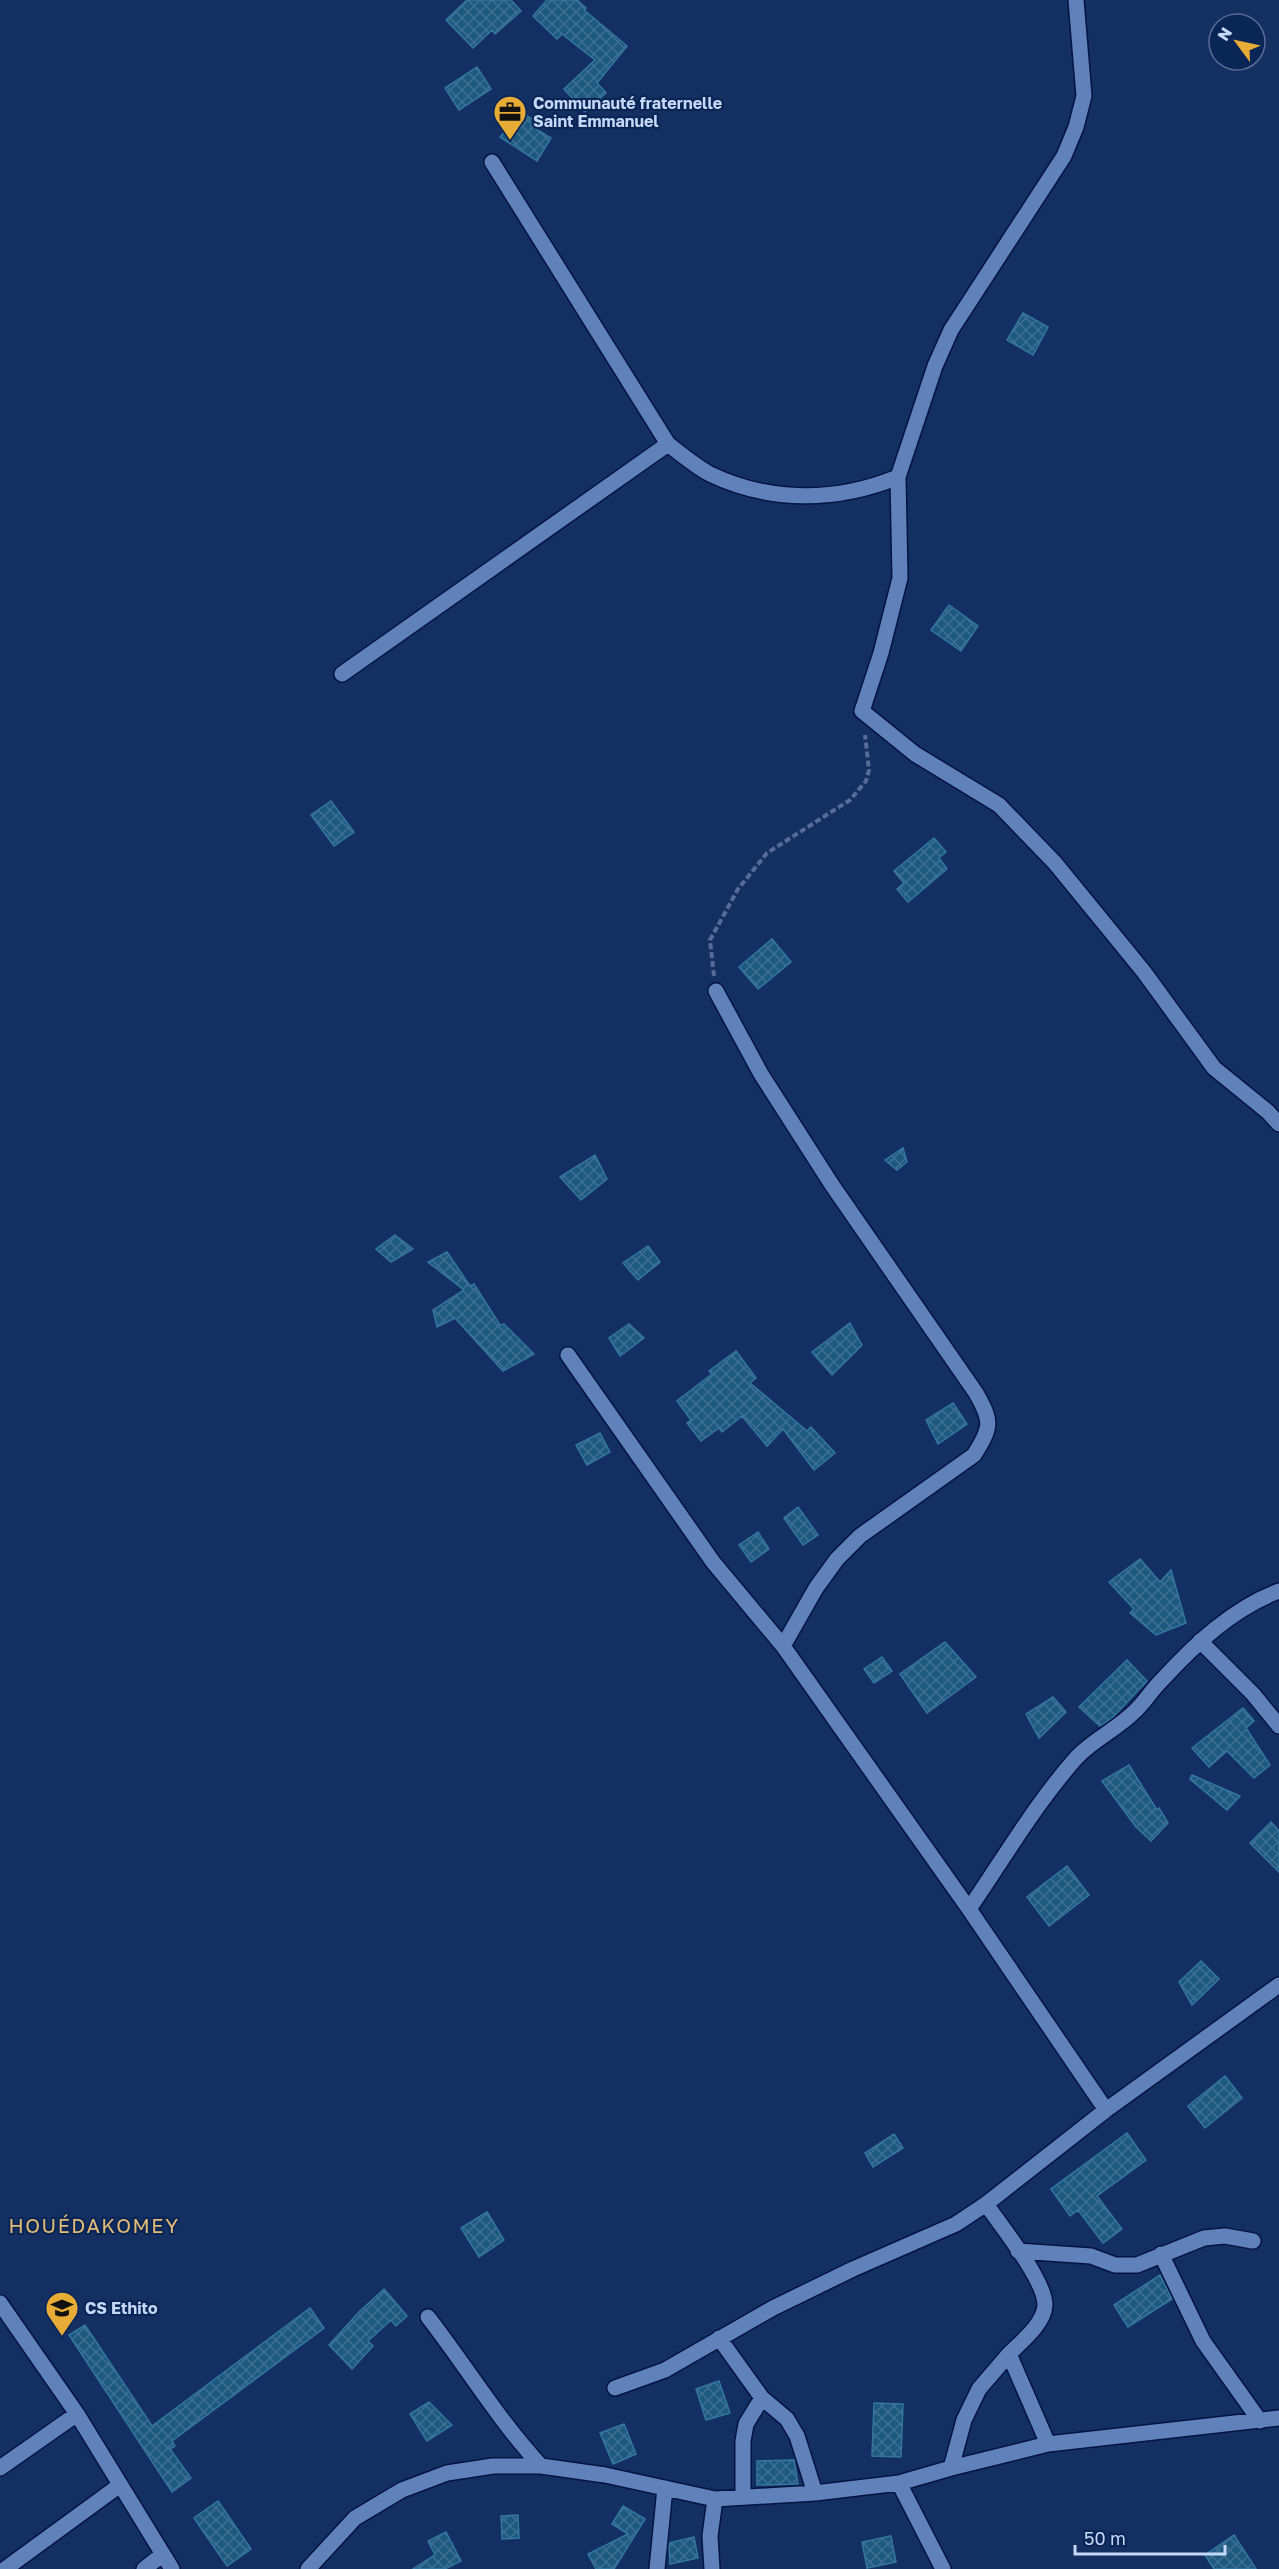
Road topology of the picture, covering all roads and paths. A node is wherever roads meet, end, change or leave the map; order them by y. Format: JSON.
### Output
{"nodes":[{"id":1,"x":1076,"y":0,"type":"edge"},
{"id":2,"x":492,"y":162,"type":"dead end"},
{"id":3,"x":668,"y":444,"type":"junction"},
{"id":4,"x":898,"y":477,"type":"junction"},
{"id":5,"x":342,"y":674,"type":"dead end"},
{"id":6,"x":862,"y":711,"type":"junction"},
{"id":7,"x":716,"y":991,"type":"joint"},
{"id":8,"x":1279,"y":1124,"type":"edge"},
{"id":9,"x":568,"y":1355,"type":"dead end"},
{"id":10,"x":1279,"y":1591,"type":"edge"},
{"id":11,"x":1200,"y":1641,"type":"junction"},
{"id":12,"x":783,"y":1647,"type":"junction"},
{"id":13,"x":1279,"y":1726,"type":"edge"},
{"id":14,"x":969,"y":1909,"type":"junction"},
{"id":15,"x":1279,"y":1985,"type":"edge"},
{"id":16,"x":1106,"y":2110,"type":"junction"},
{"id":17,"x":986,"y":2204,"type":"junction"},
{"id":18,"x":1253,"y":2241,"type":"dead end"},
{"id":19,"x":1018,"y":2251,"type":"junction"},
{"id":20,"x":1161,"y":2254,"type":"junction"},
{"id":21,"x":0,"y":2303,"type":"edge"},
{"id":22,"x":428,"y":2317,"type":"dead end"},
{"id":23,"x":719,"y":2338,"type":"junction"},
{"id":24,"x":1009,"y":2354,"type":"junction"},
{"id":25,"x":615,"y":2388,"type":"dead end"},
{"id":26,"x":762,"y":2398,"type":"junction"},
{"id":27,"x":77,"y":2414,"type":"junction"},
{"id":28,"x":1279,"y":2418,"type":"edge"},
{"id":29,"x":1260,"y":2421,"type":"junction"},
{"id":30,"x":1048,"y":2444,"type":"junction"},
{"id":31,"x":541,"y":2466,"type":"junction"},
{"id":32,"x":0,"y":2468,"type":"edge"},
{"id":33,"x":951,"y":2468,"type":"junction"},
{"id":34,"x":899,"y":2483,"type":"junction"},
{"id":35,"x":120,"y":2486,"type":"junction"},
{"id":36,"x":665,"y":2488,"type":"junction"},
{"id":37,"x":815,"y":2493,"type":"junction"},
{"id":38,"x":743,"y":2497,"type":"junction"},
{"id":39,"x":716,"y":2499,"type":"junction"},
{"id":40,"x":162,"y":2555,"type":"junction"},
{"id":41,"x":4,"y":2569,"type":"edge"},
{"id":42,"x":144,"y":2569,"type":"edge"},
{"id":43,"x":172,"y":2569,"type":"edge"},
{"id":44,"x":308,"y":2569,"type":"edge"},
{"id":45,"x":657,"y":2569,"type":"edge"},
{"id":46,"x":712,"y":2569,"type":"edge"},
{"id":47,"x":943,"y":2569,"type":"edge"}],
"edges":[{"from":1,"to":4,"type":"street"},
{"from":2,"to":3,"type":"street"},
{"from":3,"to":4,"type":"street"},
{"from":3,"to":5,"type":"street"},
{"from":4,"to":6,"type":"street"},
{"from":6,"to":7,"type":"path"},
{"from":6,"to":8,"type":"street"},
{"from":7,"to":12,"type":"street"},
{"from":9,"to":12,"type":"street"},
{"from":10,"to":11,"type":"street"},
{"from":11,"to":13,"type":"street"},
{"from":11,"to":14,"type":"street"},
{"from":12,"to":14,"type":"street"},
{"from":14,"to":16,"type":"street"},
{"from":15,"to":16,"type":"street"},
{"from":16,"to":17,"type":"street"},
{"from":17,"to":19,"type":"street"},
{"from":17,"to":23,"type":"street"},
{"from":18,"to":20,"type":"street"},
{"from":19,"to":20,"type":"street"},
{"from":19,"to":24,"type":"street"},
{"from":20,"to":29,"type":"street"},
{"from":21,"to":27,"type":"street"},
{"from":22,"to":31,"type":"street"},
{"from":23,"to":25,"type":"street"},
{"from":23,"to":26,"type":"street"},
{"from":24,"to":30,"type":"street"},
{"from":24,"to":33,"type":"street"},
{"from":26,"to":37,"type":"street"},
{"from":26,"to":38,"type":"street"},
{"from":27,"to":32,"type":"street"},
{"from":27,"to":35,"type":"street"},
{"from":28,"to":29,"type":"street"},
{"from":29,"to":30,"type":"street"},
{"from":30,"to":33,"type":"street"},
{"from":31,"to":36,"type":"street"},
{"from":31,"to":44,"type":"street"},
{"from":33,"to":34,"type":"street"},
{"from":34,"to":37,"type":"street"},
{"from":34,"to":47,"type":"street"},
{"from":35,"to":40,"type":"street"},
{"from":35,"to":41,"type":"street"},
{"from":36,"to":39,"type":"street"},
{"from":36,"to":45,"type":"street"},
{"from":37,"to":38,"type":"street"},
{"from":38,"to":39,"type":"street"},
{"from":39,"to":46,"type":"street"},
{"from":40,"to":42,"type":"street"},
{"from":40,"to":43,"type":"street"}]}
